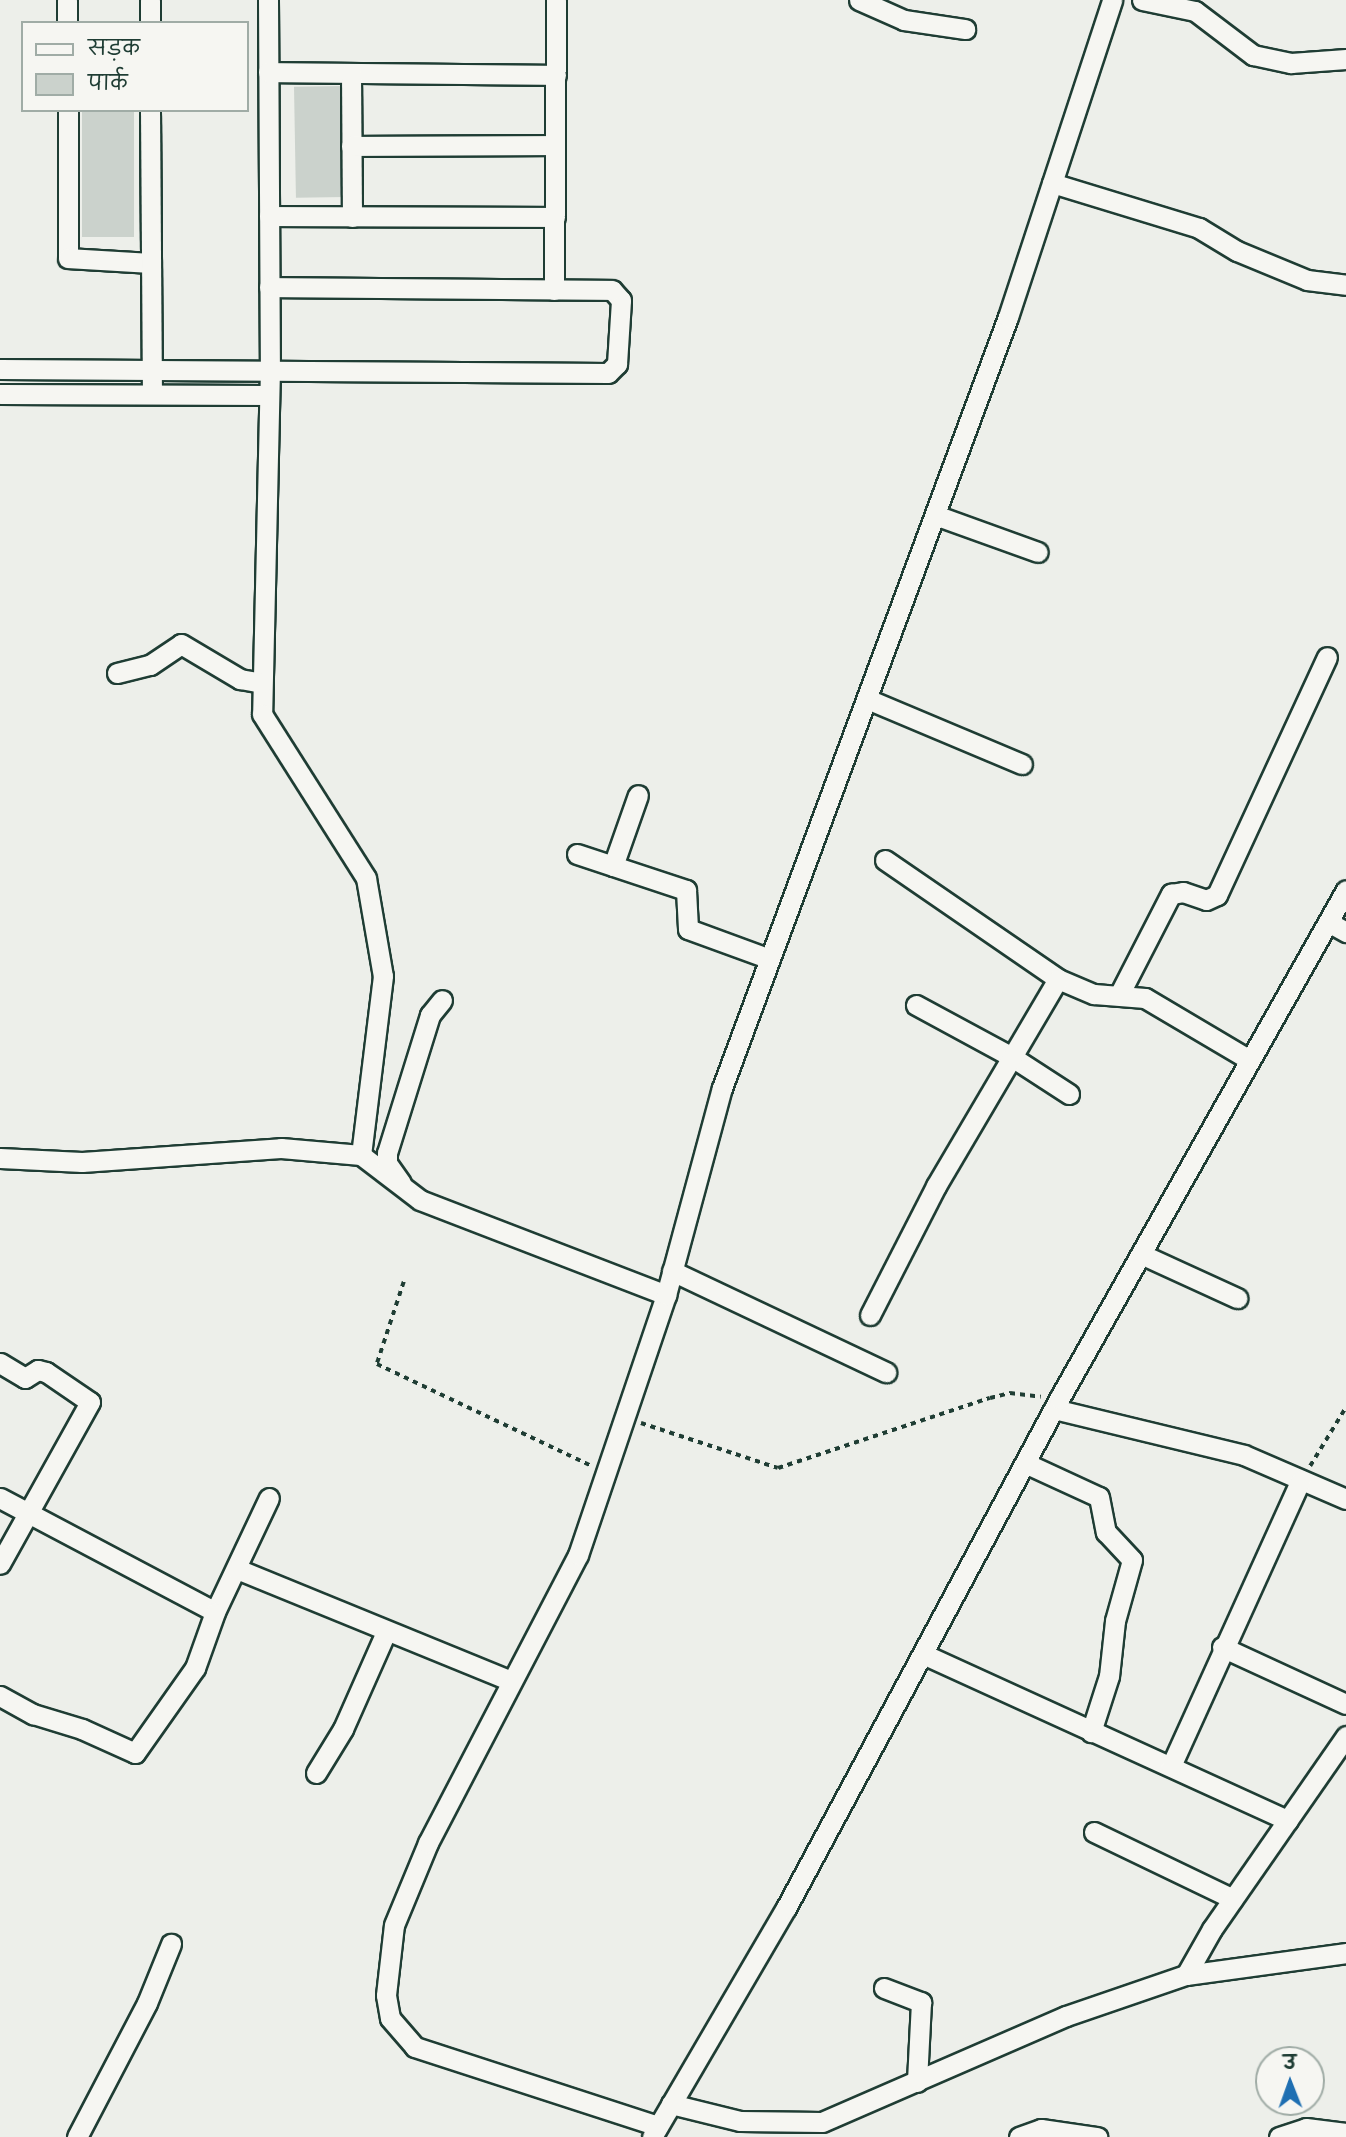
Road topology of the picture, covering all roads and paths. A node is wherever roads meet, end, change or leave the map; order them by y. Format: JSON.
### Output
{"nodes":[{"id":1,"x":67,"y":0,"type":"edge"},
{"id":2,"x":150,"y":0,"type":"edge"},
{"id":3,"x":268,"y":0,"type":"edge"},
{"id":4,"x":556,"y":0,"type":"edge"},
{"id":5,"x":859,"y":0,"type":"edge"},
{"id":6,"x":1112,"y":0,"type":"edge"},
{"id":7,"x":1142,"y":0,"type":"edge"},
{"id":8,"x":67,"y":21,"type":"edge"},
{"id":9,"x":150,"y":21,"type":"edge"},
{"id":10,"x":965,"y":29,"type":"dead end"},
{"id":11,"x":1346,"y":59,"type":"edge"},
{"id":12,"x":268,"y":72,"type":"junction"},
{"id":13,"x":351,"y":73,"type":"junction"},
{"id":14,"x":556,"y":75,"type":"junction"},
{"id":15,"x":68,"y":112,"type":"edge"},
{"id":16,"x":150,"y":112,"type":"edge"},
{"id":17,"x":555,"y":145,"type":"junction"},
{"id":18,"x":351,"y":146,"type":"junction"},
{"id":19,"x":1052,"y":183,"type":"junction"},
{"id":20,"x":269,"y":216,"type":"junction"},
{"id":21,"x":352,"y":217,"type":"junction"},
{"id":22,"x":555,"y":217,"type":"junction"},
{"id":23,"x":150,"y":263,"type":"junction"},
{"id":24,"x":1346,"y":285,"type":"edge"},
{"id":25,"x":269,"y":287,"type":"junction"},
{"id":26,"x":554,"y":290,"type":"junction"},
{"id":27,"x":150,"y":368,"type":"junction"},
{"id":28,"x":270,"y":368,"type":"junction"},
{"id":29,"x":0,"y":369,"type":"edge"},
{"id":30,"x":0,"y":394,"type":"edge"},
{"id":31,"x":152,"y":394,"type":"junction"},
{"id":32,"x":269,"y":395,"type":"junction"},
{"id":33,"x":935,"y":515,"type":"junction"},
{"id":34,"x":1038,"y":552,"type":"dead end"},
{"id":35,"x":1327,"y":657,"type":"dead end"},
{"id":36,"x":117,"y":673,"type":"dead end"},
{"id":37,"x":262,"y":683,"type":"junction"},
{"id":38,"x":867,"y":699,"type":"junction"},
{"id":39,"x":1022,"y":764,"type":"dead end"},
{"id":40,"x":638,"y":795,"type":"dead end"},
{"id":41,"x":577,"y":854,"type":"dead end"},
{"id":42,"x":885,"y":860,"type":"dead end"},
{"id":43,"x":613,"y":866,"type":"junction"},
{"id":44,"x":1346,"y":890,"type":"edge"},
{"id":45,"x":1328,"y":922,"type":"junction"},
{"id":46,"x":1346,"y":932,"type":"edge"},
{"id":47,"x":770,"y":959,"type":"junction"},
{"id":48,"x":1058,"y":979,"type":"junction"},
{"id":49,"x":1119,"y":995,"type":"junction"},
{"id":50,"x":442,"y":1000,"type":"dead end"},
{"id":51,"x":916,"y":1005,"type":"dead end"},
{"id":52,"x":1012,"y":1057,"type":"junction"},
{"id":53,"x":1250,"y":1060,"type":"junction"},
{"id":54,"x":1069,"y":1094,"type":"dead end"},
{"id":55,"x":361,"y":1155,"type":"junction"},
{"id":56,"x":0,"y":1158,"type":"edge"},
{"id":57,"x":405,"y":1190,"type":"junction"},
{"id":58,"x":1142,"y":1254,"type":"junction"},
{"id":59,"x":672,"y":1271,"type":"junction"},
{"id":60,"x":404,"y":1282,"type":"dead end"},
{"id":61,"x":666,"y":1295,"type":"junction"},
{"id":62,"x":1237,"y":1298,"type":"dead end"},
{"id":63,"x":870,"y":1315,"type":"dead end"},
{"id":64,"x":0,"y":1363,"type":"edge"},
{"id":65,"x":886,"y":1372,"type":"dead end"},
{"id":66,"x":1057,"y":1404,"type":"junction"},
{"id":67,"x":1346,"y":1407,"type":"edge"},
{"id":68,"x":626,"y":1418,"type":"junction"},
{"id":69,"x":1025,"y":1463,"type":"junction"},
{"id":70,"x":607,"y":1473,"type":"junction"},
{"id":71,"x":1301,"y":1480,"type":"junction"},
{"id":72,"x":0,"y":1498,"type":"edge"},
{"id":73,"x":269,"y":1498,"type":"dead end"},
{"id":74,"x":1346,"y":1499,"type":"edge"},
{"id":75,"x":27,"y":1511,"type":"junction"},
{"id":76,"x":0,"y":1564,"type":"edge"},
{"id":77,"x":237,"y":1569,"type":"junction"},
{"id":78,"x":215,"y":1612,"type":"junction"},
{"id":79,"x":386,"y":1632,"type":"junction"},
{"id":80,"x":1222,"y":1647,"type":"junction"},
{"id":81,"x":923,"y":1654,"type":"junction"},
{"id":82,"x":511,"y":1681,"type":"junction"},
{"id":83,"x":0,"y":1696,"type":"edge"},
{"id":84,"x":1346,"y":1704,"type":"edge"},
{"id":85,"x":1091,"y":1732,"type":"junction"},
{"id":86,"x":1346,"y":1736,"type":"edge"},
{"id":87,"x":1171,"y":1766,"type":"junction"},
{"id":88,"x":316,"y":1773,"type":"dead end"},
{"id":89,"x":1288,"y":1820,"type":"junction"},
{"id":90,"x":1094,"y":1832,"type":"dead end"},
{"id":91,"x":1233,"y":1899,"type":"junction"},
{"id":92,"x":171,"y":1944,"type":"dead end"},
{"id":93,"x":1346,"y":1953,"type":"edge"},
{"id":94,"x":1186,"y":1975,"type":"junction"},
{"id":95,"x":884,"y":1988,"type":"dead end"},
{"id":96,"x":917,"y":2082,"type":"junction"},
{"id":97,"x":671,"y":2104,"type":"junction"},
{"id":98,"x":655,"y":2132,"type":"edge"},
{"id":99,"x":1346,"y":2133,"type":"edge"},
{"id":100,"x":77,"y":2137,"type":"edge"},
{"id":101,"x":1019,"y":2137,"type":"edge"},
{"id":102,"x":1097,"y":2137,"type":"edge"},
{"id":103,"x":1279,"y":2137,"type":"edge"}],
"edges":[{"from":1,"to":8,"type":"street"},
{"from":2,"to":9,"type":"street"},
{"from":3,"to":12,"type":"street"},
{"from":4,"to":14,"type":"street"},
{"from":5,"to":10,"type":"street"},
{"from":6,"to":19,"type":"street"},
{"from":7,"to":11,"type":"street"},
{"from":12,"to":13,"type":"street"},
{"from":12,"to":20,"type":"street"},
{"from":13,"to":14,"type":"street"},
{"from":13,"to":18,"type":"street"},
{"from":14,"to":17,"type":"street"},
{"from":15,"to":23,"type":"street"},
{"from":16,"to":23,"type":"street"},
{"from":17,"to":18,"type":"street"},
{"from":17,"to":22,"type":"street"},
{"from":18,"to":21,"type":"street"},
{"from":19,"to":24,"type":"street"},
{"from":19,"to":33,"type":"street"},
{"from":20,"to":21,"type":"street"},
{"from":20,"to":25,"type":"street"},
{"from":21,"to":22,"type":"street"},
{"from":22,"to":26,"type":"street"},
{"from":23,"to":27,"type":"street"},
{"from":25,"to":26,"type":"street"},
{"from":25,"to":28,"type":"street"},
{"from":26,"to":28,"type":"street"},
{"from":27,"to":28,"type":"street"},
{"from":27,"to":29,"type":"street"},
{"from":27,"to":31,"type":"street"},
{"from":28,"to":32,"type":"street"},
{"from":30,"to":31,"type":"street"},
{"from":31,"to":32,"type":"street"},
{"from":32,"to":37,"type":"street"},
{"from":33,"to":34,"type":"street"},
{"from":33,"to":38,"type":"street"},
{"from":35,"to":49,"type":"street"},
{"from":36,"to":37,"type":"street"},
{"from":37,"to":55,"type":"street"},
{"from":38,"to":39,"type":"street"},
{"from":38,"to":47,"type":"street"},
{"from":40,"to":43,"type":"street"},
{"from":41,"to":43,"type":"street"},
{"from":42,"to":48,"type":"street"},
{"from":43,"to":47,"type":"street"},
{"from":44,"to":45,"type":"street"},
{"from":45,"to":46,"type":"street"},
{"from":45,"to":53,"type":"street"},
{"from":47,"to":59,"type":"street"},
{"from":48,"to":49,"type":"street"},
{"from":48,"to":52,"type":"street"},
{"from":49,"to":53,"type":"street"},
{"from":50,"to":57,"type":"street"},
{"from":51,"to":52,"type":"street"},
{"from":52,"to":54,"type":"street"},
{"from":52,"to":63,"type":"street"},
{"from":53,"to":58,"type":"street"},
{"from":55,"to":56,"type":"street"},
{"from":55,"to":57,"type":"street"},
{"from":57,"to":61,"type":"street"},
{"from":58,"to":62,"type":"street"},
{"from":58,"to":66,"type":"street"},
{"from":59,"to":61,"type":"street"},
{"from":59,"to":65,"type":"street"},
{"from":60,"to":70,"type":"path"},
{"from":61,"to":68,"type":"street"},
{"from":64,"to":75,"type":"street"},
{"from":66,"to":68,"type":"path"},
{"from":66,"to":69,"type":"street"},
{"from":66,"to":71,"type":"street"},
{"from":67,"to":71,"type":"path"},
{"from":68,"to":70,"type":"street"},
{"from":69,"to":81,"type":"street"},
{"from":69,"to":85,"type":"street"},
{"from":70,"to":82,"type":"street"},
{"from":71,"to":74,"type":"street"},
{"from":71,"to":80,"type":"street"},
{"from":72,"to":75,"type":"street"},
{"from":73,"to":77,"type":"street"},
{"from":75,"to":76,"type":"street"},
{"from":75,"to":78,"type":"street"},
{"from":77,"to":78,"type":"street"},
{"from":77,"to":79,"type":"street"},
{"from":78,"to":83,"type":"street"},
{"from":79,"to":82,"type":"street"},
{"from":79,"to":88,"type":"street"},
{"from":80,"to":84,"type":"street"},
{"from":80,"to":87,"type":"street"},
{"from":81,"to":85,"type":"street"},
{"from":81,"to":97,"type":"street"},
{"from":82,"to":98,"type":"street"},
{"from":85,"to":87,"type":"street"},
{"from":86,"to":89,"type":"street"},
{"from":87,"to":89,"type":"street"},
{"from":89,"to":91,"type":"street"},
{"from":90,"to":91,"type":"street"},
{"from":91,"to":94,"type":"street"},
{"from":92,"to":100,"type":"street"},
{"from":93,"to":94,"type":"street"},
{"from":94,"to":96,"type":"street"},
{"from":95,"to":96,"type":"street"},
{"from":96,"to":97,"type":"street"},
{"from":97,"to":98,"type":"street"},
{"from":99,"to":103,"type":"street"},
{"from":101,"to":102,"type":"street"}]}
